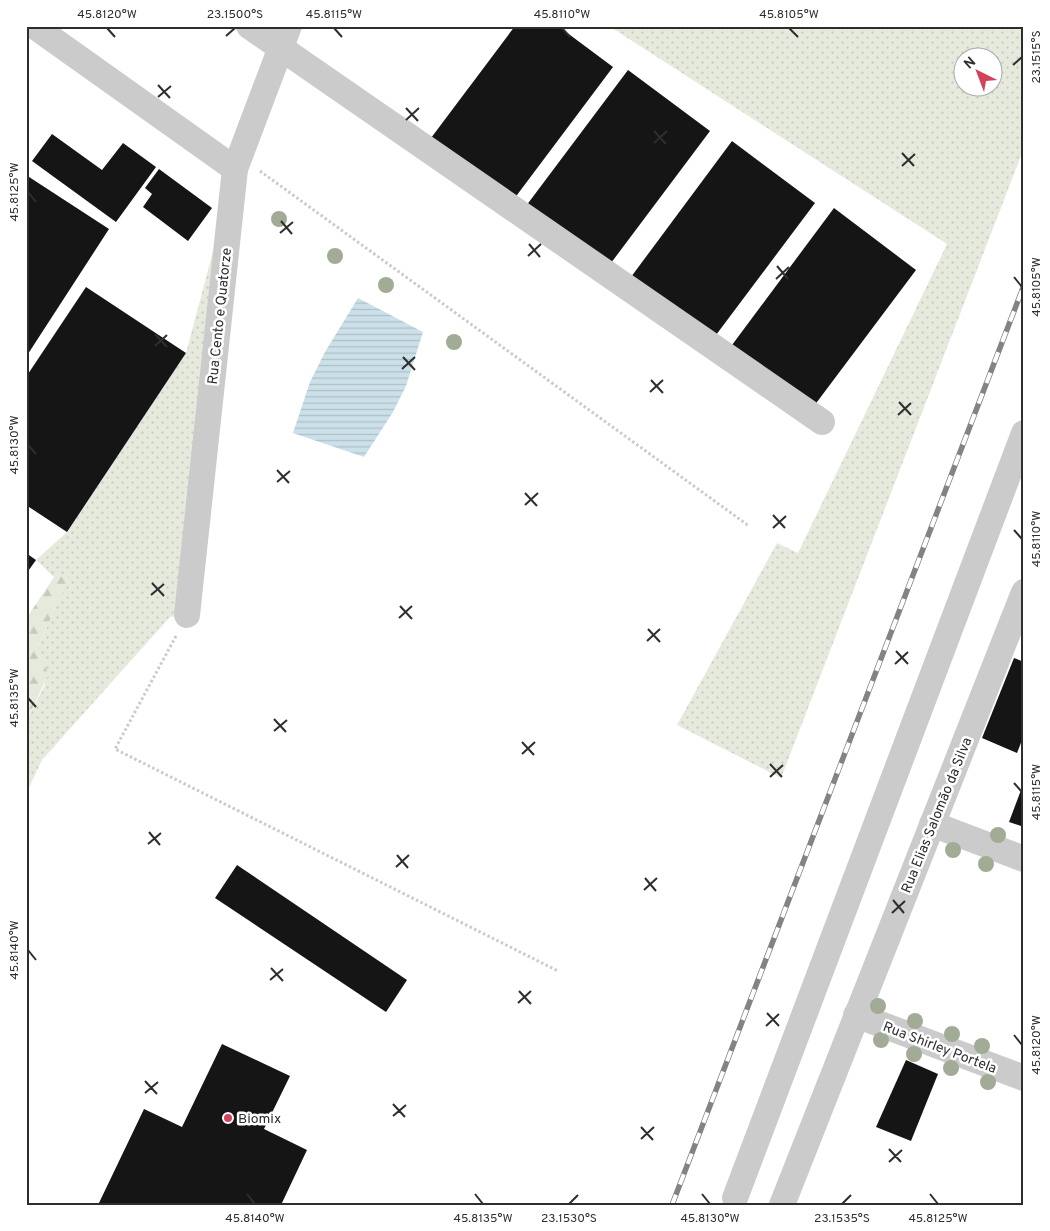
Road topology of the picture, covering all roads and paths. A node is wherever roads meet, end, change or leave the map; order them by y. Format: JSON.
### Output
{"nodes":[{"id":1,"x":34,"y":26,"type":"edge"},
{"id":2,"x":249,"y":26,"type":"edge"},
{"id":3,"x":285,"y":37,"type":"edge"},
{"id":4,"x":237,"y":163,"type":"junction"},
{"id":5,"x":822,"y":422,"type":"dead end"},
{"id":6,"x":1024,"y":433,"type":"edge"},
{"id":7,"x":749,"y":526,"type":"dead end"},
{"id":8,"x":1024,"y":592,"type":"edge"},
{"id":9,"x":187,"y":615,"type":"joint"},
{"id":10,"x":1015,"y":638,"type":"edge"},
{"id":11,"x":932,"y":824,"type":"junction"},
{"id":12,"x":1024,"y":859,"type":"edge"},
{"id":13,"x":558,"y":971,"type":"dead end"},
{"id":14,"x":856,"y":1015,"type":"junction"},
{"id":15,"x":1024,"y":1078,"type":"edge"},
{"id":16,"x":735,"y":1198,"type":"dead end"},
{"id":17,"x":782,"y":1205,"type":"edge"}],
"edges":[{"from":1,"to":4,"type":"street"},
{"from":2,"to":3,"type":"street"},
{"from":3,"to":4,"type":"street","name":"Rua Cento e Quatorze"},
{"from":3,"to":5,"type":"street"},
{"from":4,"to":7,"type":"path"},
{"from":4,"to":9,"type":"street","name":"Rua Cento e Quatorze"},
{"from":6,"to":16,"type":"street"},
{"from":8,"to":10,"type":"street","name":"Rua Elias Salomão da Silva"},
{"from":9,"to":13,"type":"path"},
{"from":10,"to":11,"type":"street","name":"Rua Elias Salomão da Silva"},
{"from":11,"to":12,"type":"street"},
{"from":11,"to":14,"type":"street","name":"Rua Elias Salomão da Silva"},
{"from":14,"to":15,"type":"street","name":"Rua Shirley Portela"},
{"from":14,"to":17,"type":"street","name":"Rua Elias Salomão da Silva"}]}
